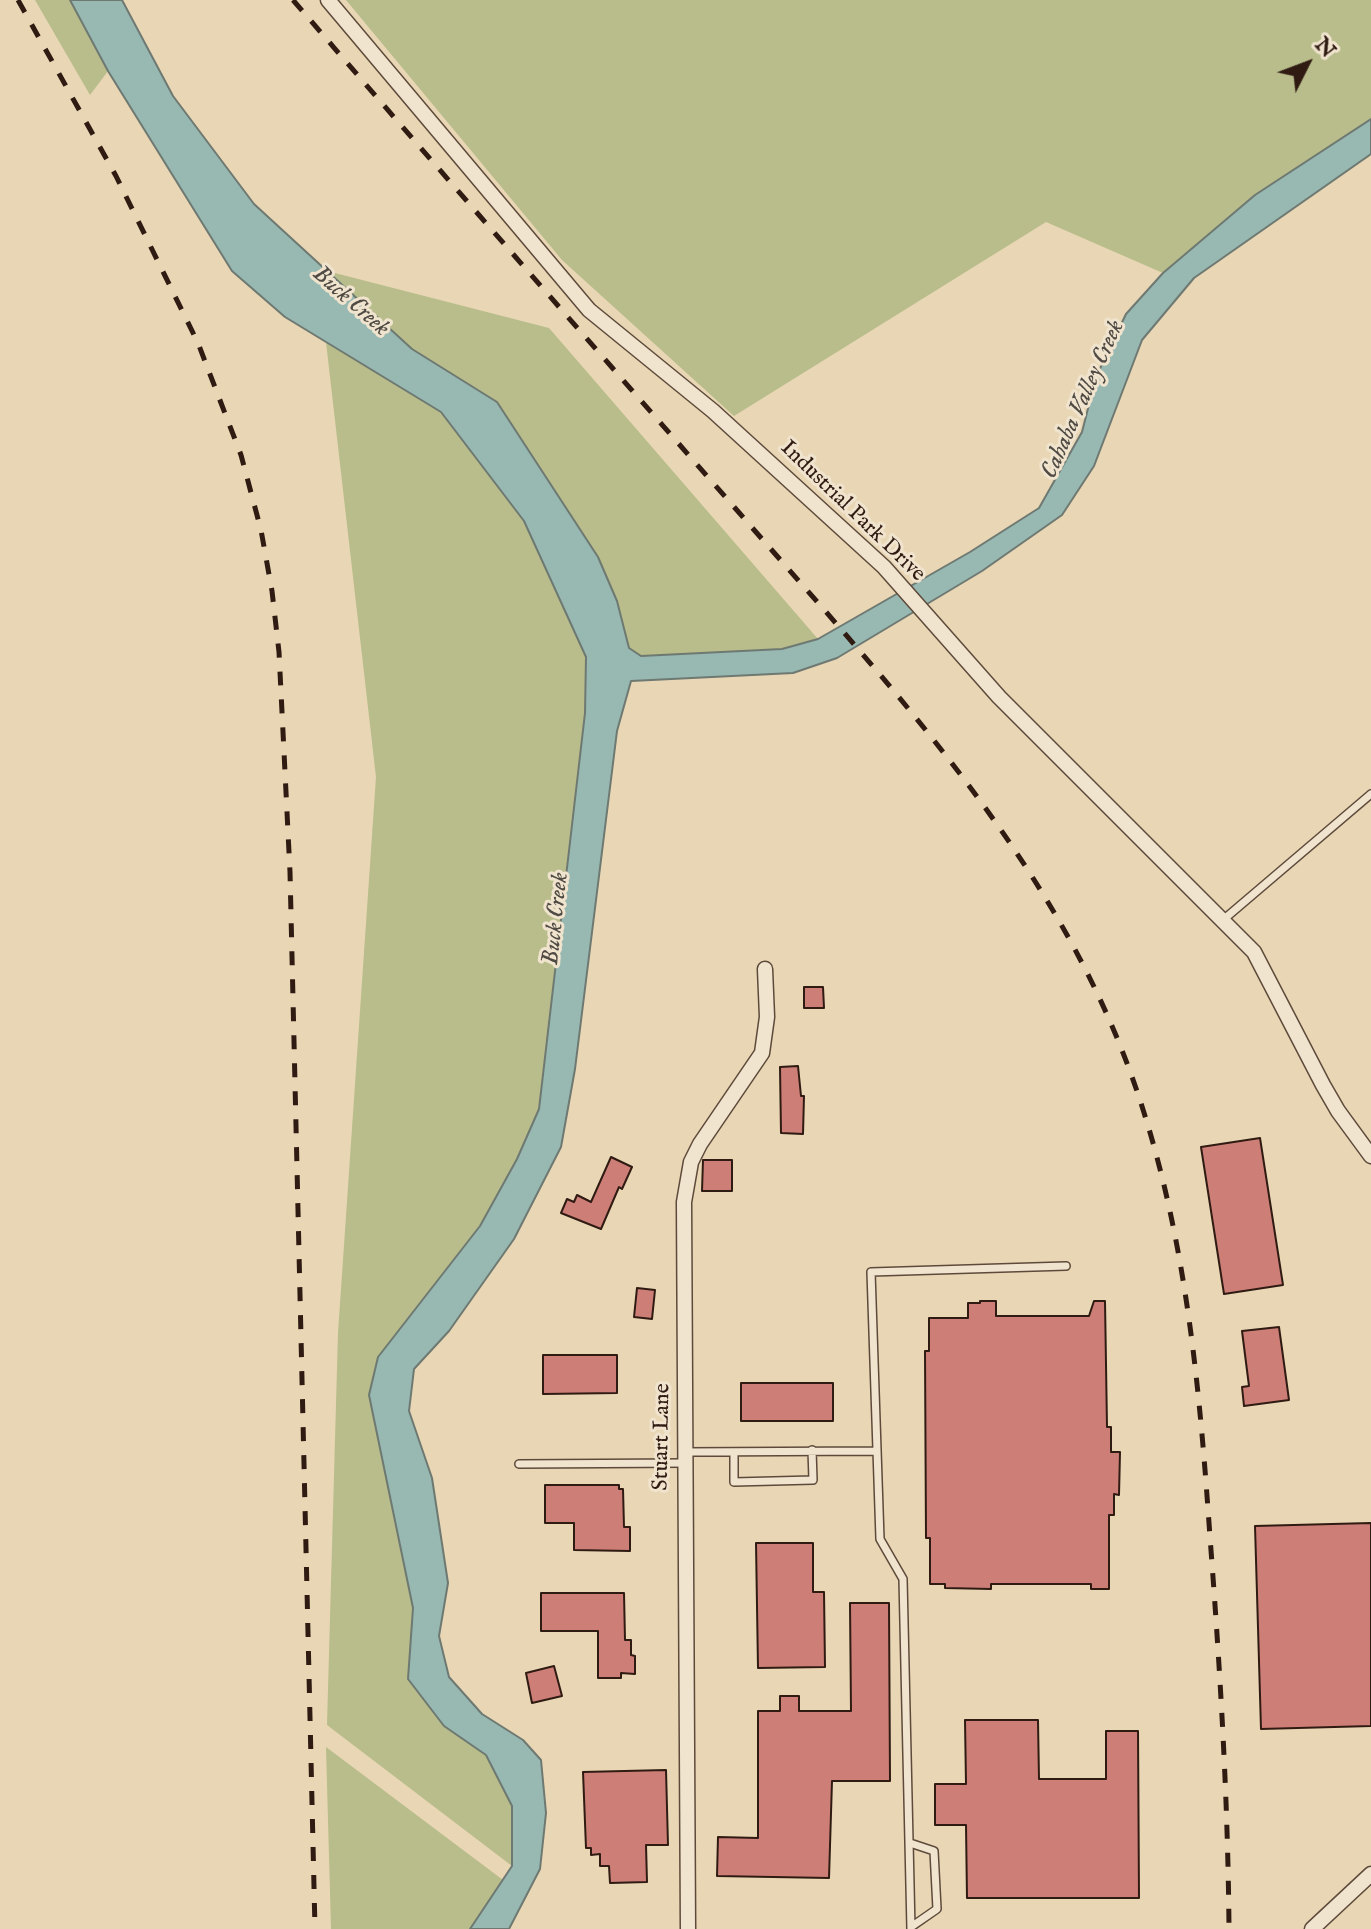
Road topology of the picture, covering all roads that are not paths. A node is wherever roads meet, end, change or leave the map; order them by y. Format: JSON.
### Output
{"nodes":[{"id":1,"x":328,"y":0,"type":"edge"},
{"id":2,"x":1371,"y":794,"type":"edge"},
{"id":3,"x":1223,"y":920,"type":"junction"},
{"id":4,"x":765,"y":969,"type":"dead end"},
{"id":5,"x":1371,"y":1156,"type":"edge"},
{"id":6,"x":1066,"y":1266,"type":"dead end"},
{"id":7,"x":812,"y":1450,"type":"junction"},
{"id":8,"x":877,"y":1451,"type":"junction"},
{"id":9,"x":734,"y":1452,"type":"junction"},
{"id":10,"x":686,"y":1458,"type":"junction"},
{"id":11,"x":519,"y":1464,"type":"dead end"},
{"id":12,"x":910,"y":1843,"type":"junction"},
{"id":13,"x":1371,"y":1874,"type":"edge"},
{"id":14,"x":911,"y":1928,"type":"edge"},
{"id":15,"x":688,"y":1929,"type":"edge"},
{"id":16,"x":1312,"y":1929,"type":"edge"}],
"edges":[{"from":1,"to":3,"type":"street","name":"Industrial Park Drive"},
{"from":2,"to":3,"type":"lane"},
{"from":3,"to":5,"type":"street","name":"Industrial Park Drive"},
{"from":4,"to":10,"type":"street","name":"Stuart Lane"},
{"from":6,"to":8,"type":"lane"},
{"from":7,"to":8,"type":"lane"},
{"from":7,"to":9,"type":"lane"},
{"from":7,"to":9,"type":"lane"},
{"from":8,"to":12,"type":"lane"},
{"from":9,"to":10,"type":"lane"},
{"from":10,"to":11,"type":"lane"},
{"from":10,"to":15,"type":"street","name":"Stuart Lane"},
{"from":12,"to":14,"type":"lane"},
{"from":12,"to":14,"type":"lane"},
{"from":13,"to":16,"type":"street"}]}
